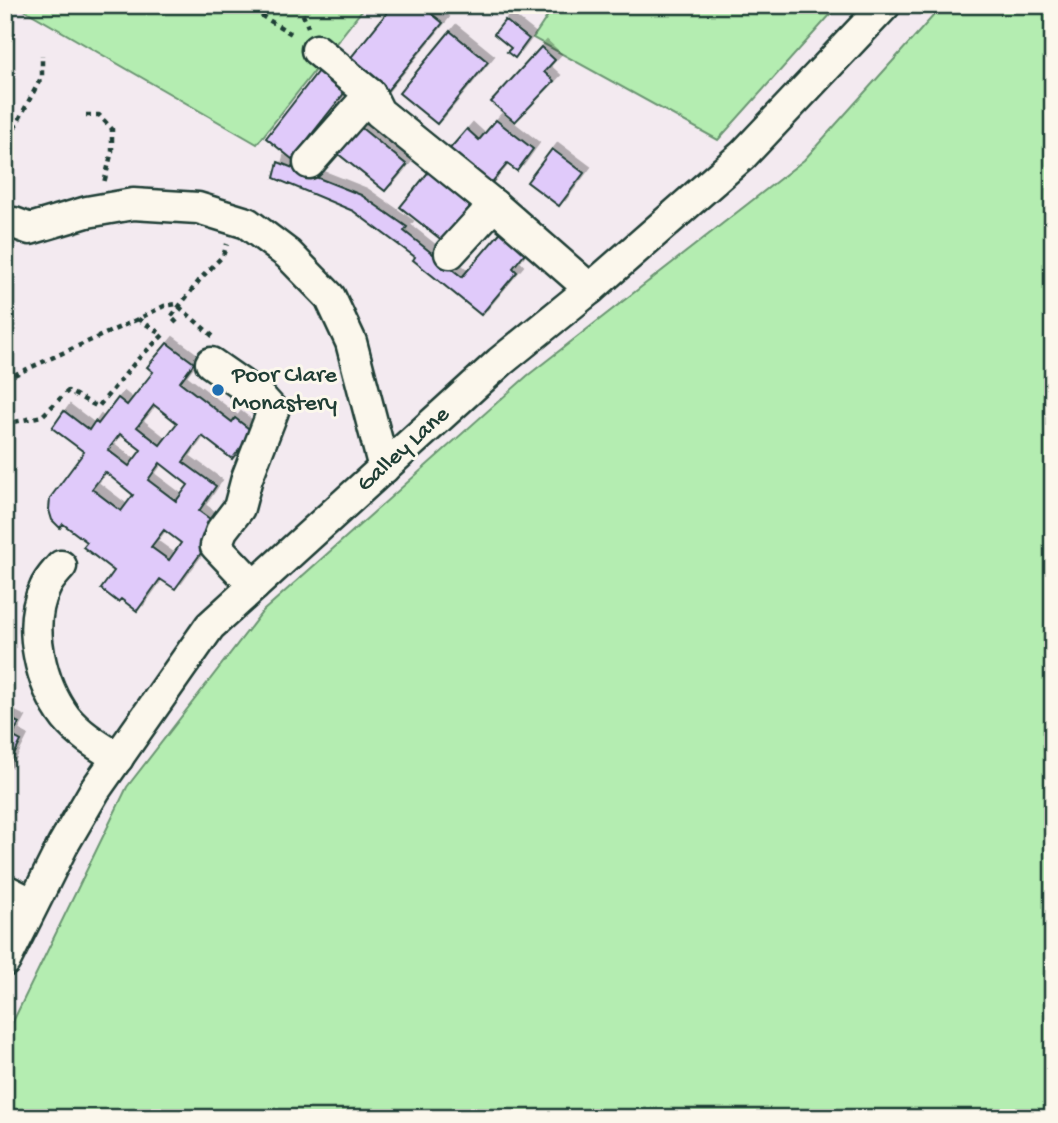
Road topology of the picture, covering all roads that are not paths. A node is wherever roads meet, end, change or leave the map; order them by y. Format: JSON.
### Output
{"nodes":[{"id":1,"x":885,"y":5,"type":"edge"},
{"id":2,"x":317,"y":50,"type":"road end"},
{"id":3,"x":370,"y":94,"type":"junction"},
{"id":4,"x":309,"y":163,"type":"dead end"},
{"id":5,"x":494,"y":205,"type":"junction"},
{"id":6,"x":14,"y":223,"type":"dead end"},
{"id":7,"x":450,"y":253,"type":"dead end"},
{"id":8,"x":590,"y":289,"type":"junction"},
{"id":9,"x":211,"y":363,"type":"road end"},
{"id":10,"x":384,"y":468,"type":"junction"},
{"id":11,"x":61,"y":566,"type":"dead end"},
{"id":12,"x":254,"y":586,"type":"junction"},
{"id":13,"x":118,"y":758,"type":"junction"},
{"id":14,"x":5,"y":890,"type":"edge"},
{"id":15,"x":33,"y":904,"type":"junction"},
{"id":16,"x":5,"y":961,"type":"edge"}],
"edges":[{"from":1,"to":8,"type":"street","name":"Galley Lane"},
{"from":2,"to":3,"type":"street"},
{"from":3,"to":4,"type":"street"},
{"from":3,"to":5,"type":"street"},
{"from":5,"to":7,"type":"street"},
{"from":5,"to":8,"type":"street"},
{"from":6,"to":10,"type":"street"},
{"from":8,"to":10,"type":"street","name":"Galley Lane"},
{"from":9,"to":12,"type":"street"},
{"from":10,"to":12,"type":"street","name":"Galley Lane"},
{"from":11,"to":13,"type":"street"},
{"from":12,"to":13,"type":"street","name":"Galley Lane"},
{"from":13,"to":15,"type":"street","name":"Galley Lane"},
{"from":14,"to":15,"type":"street"},
{"from":15,"to":16,"type":"street","name":"Galley Lane"}]}
